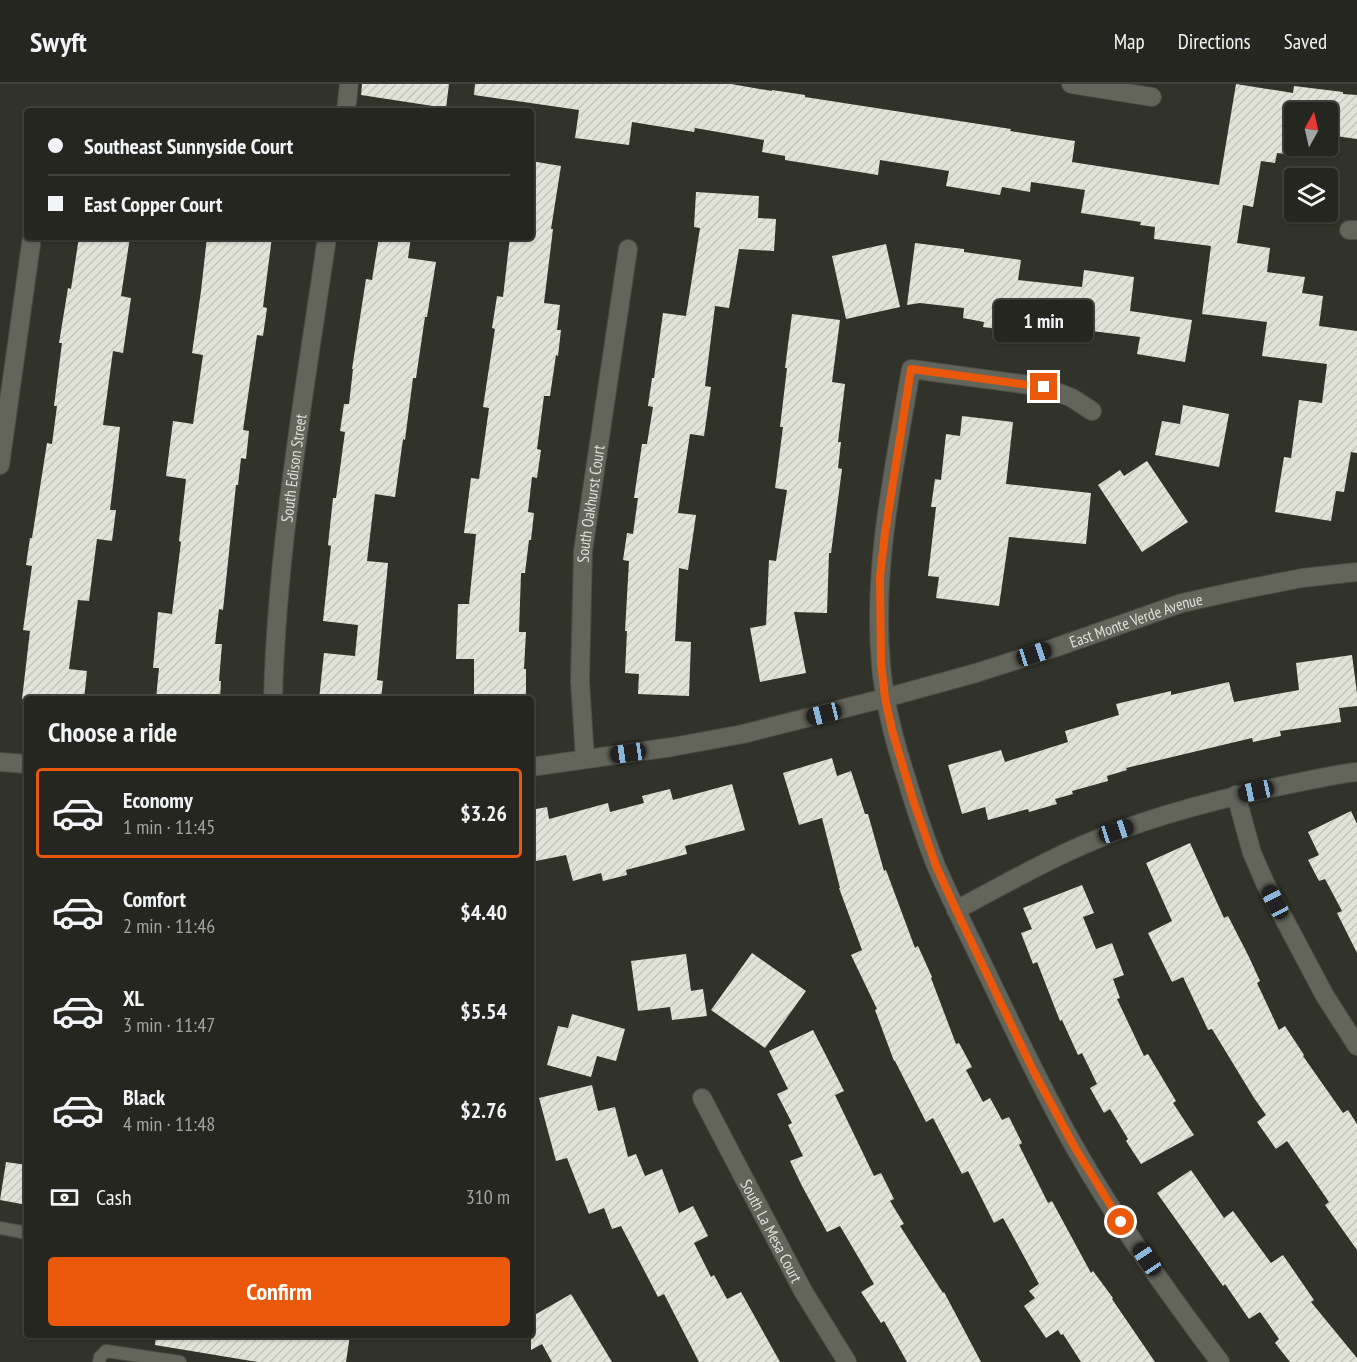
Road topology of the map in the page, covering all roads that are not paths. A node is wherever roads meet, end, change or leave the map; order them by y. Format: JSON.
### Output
{"nodes":[{"id":1,"x":350,"y":84,"type":"edge"},
{"id":2,"x":1071,"y":84,"type":"edge"},
{"id":3,"x":1152,"y":97,"type":"dead end"},
{"id":4,"x":346,"y":108,"type":"edge"},
{"id":5,"x":32,"y":240,"type":"edge"},
{"id":6,"x":327,"y":240,"type":"edge"},
{"id":7,"x":628,"y":249,"type":"dead end"},
{"id":8,"x":1092,"y":411,"type":"dead end"},
{"id":9,"x":0,"y":465,"type":"edge"},
{"id":10,"x":1357,"y":572,"type":"edge"},
{"id":11,"x":273,"y":696,"type":"edge"},
{"id":12,"x":885,"y":698,"type":"junction"},
{"id":13,"x":585,"y":759,"type":"junction"},
{"id":14,"x":0,"y":762,"type":"edge"},
{"id":15,"x":24,"y":765,"type":"edge"},
{"id":16,"x":534,"y":767,"type":"edge"},
{"id":17,"x":1357,"y":772,"type":"edge"},
{"id":18,"x":1236,"y":795,"type":"junction"},
{"id":19,"x":956,"y":910,"type":"junction"},
{"id":20,"x":1357,"y":1046,"type":"edge"},
{"id":21,"x":702,"y":1098,"type":"dead end"},
{"id":22,"x":0,"y":1228,"type":"edge"},
{"id":23,"x":24,"y":1232,"type":"edge"},
{"id":24,"x":99,"y":1362,"type":"edge"},
{"id":25,"x":180,"y":1362,"type":"edge"},
{"id":26,"x":847,"y":1362,"type":"edge"},
{"id":27,"x":1221,"y":1362,"type":"edge"}],
"edges":[{"from":1,"to":4,"type":"street"},
{"from":2,"to":3,"type":"street"},
{"from":5,"to":9,"type":"street"},
{"from":6,"to":11,"type":"street","name":"South Edison Street"},
{"from":7,"to":13,"type":"street","name":"South Oakhurst Court"},
{"from":8,"to":12,"type":"street"},
{"from":10,"to":12,"type":"street","name":"East Monte Verde Avenue"},
{"from":12,"to":13,"type":"street","name":"East Monte Verde Avenue"},
{"from":12,"to":19,"type":"street"},
{"from":13,"to":16,"type":"street","name":"East Monte Verde Avenue"},
{"from":14,"to":15,"type":"street"},
{"from":17,"to":18,"type":"street"},
{"from":18,"to":19,"type":"street"},
{"from":18,"to":20,"type":"street"},
{"from":19,"to":27,"type":"street"},
{"from":21,"to":26,"type":"street","name":"South La Mesa Court"},
{"from":22,"to":23,"type":"lane"},
{"from":24,"to":25,"type":"lane"}]}
